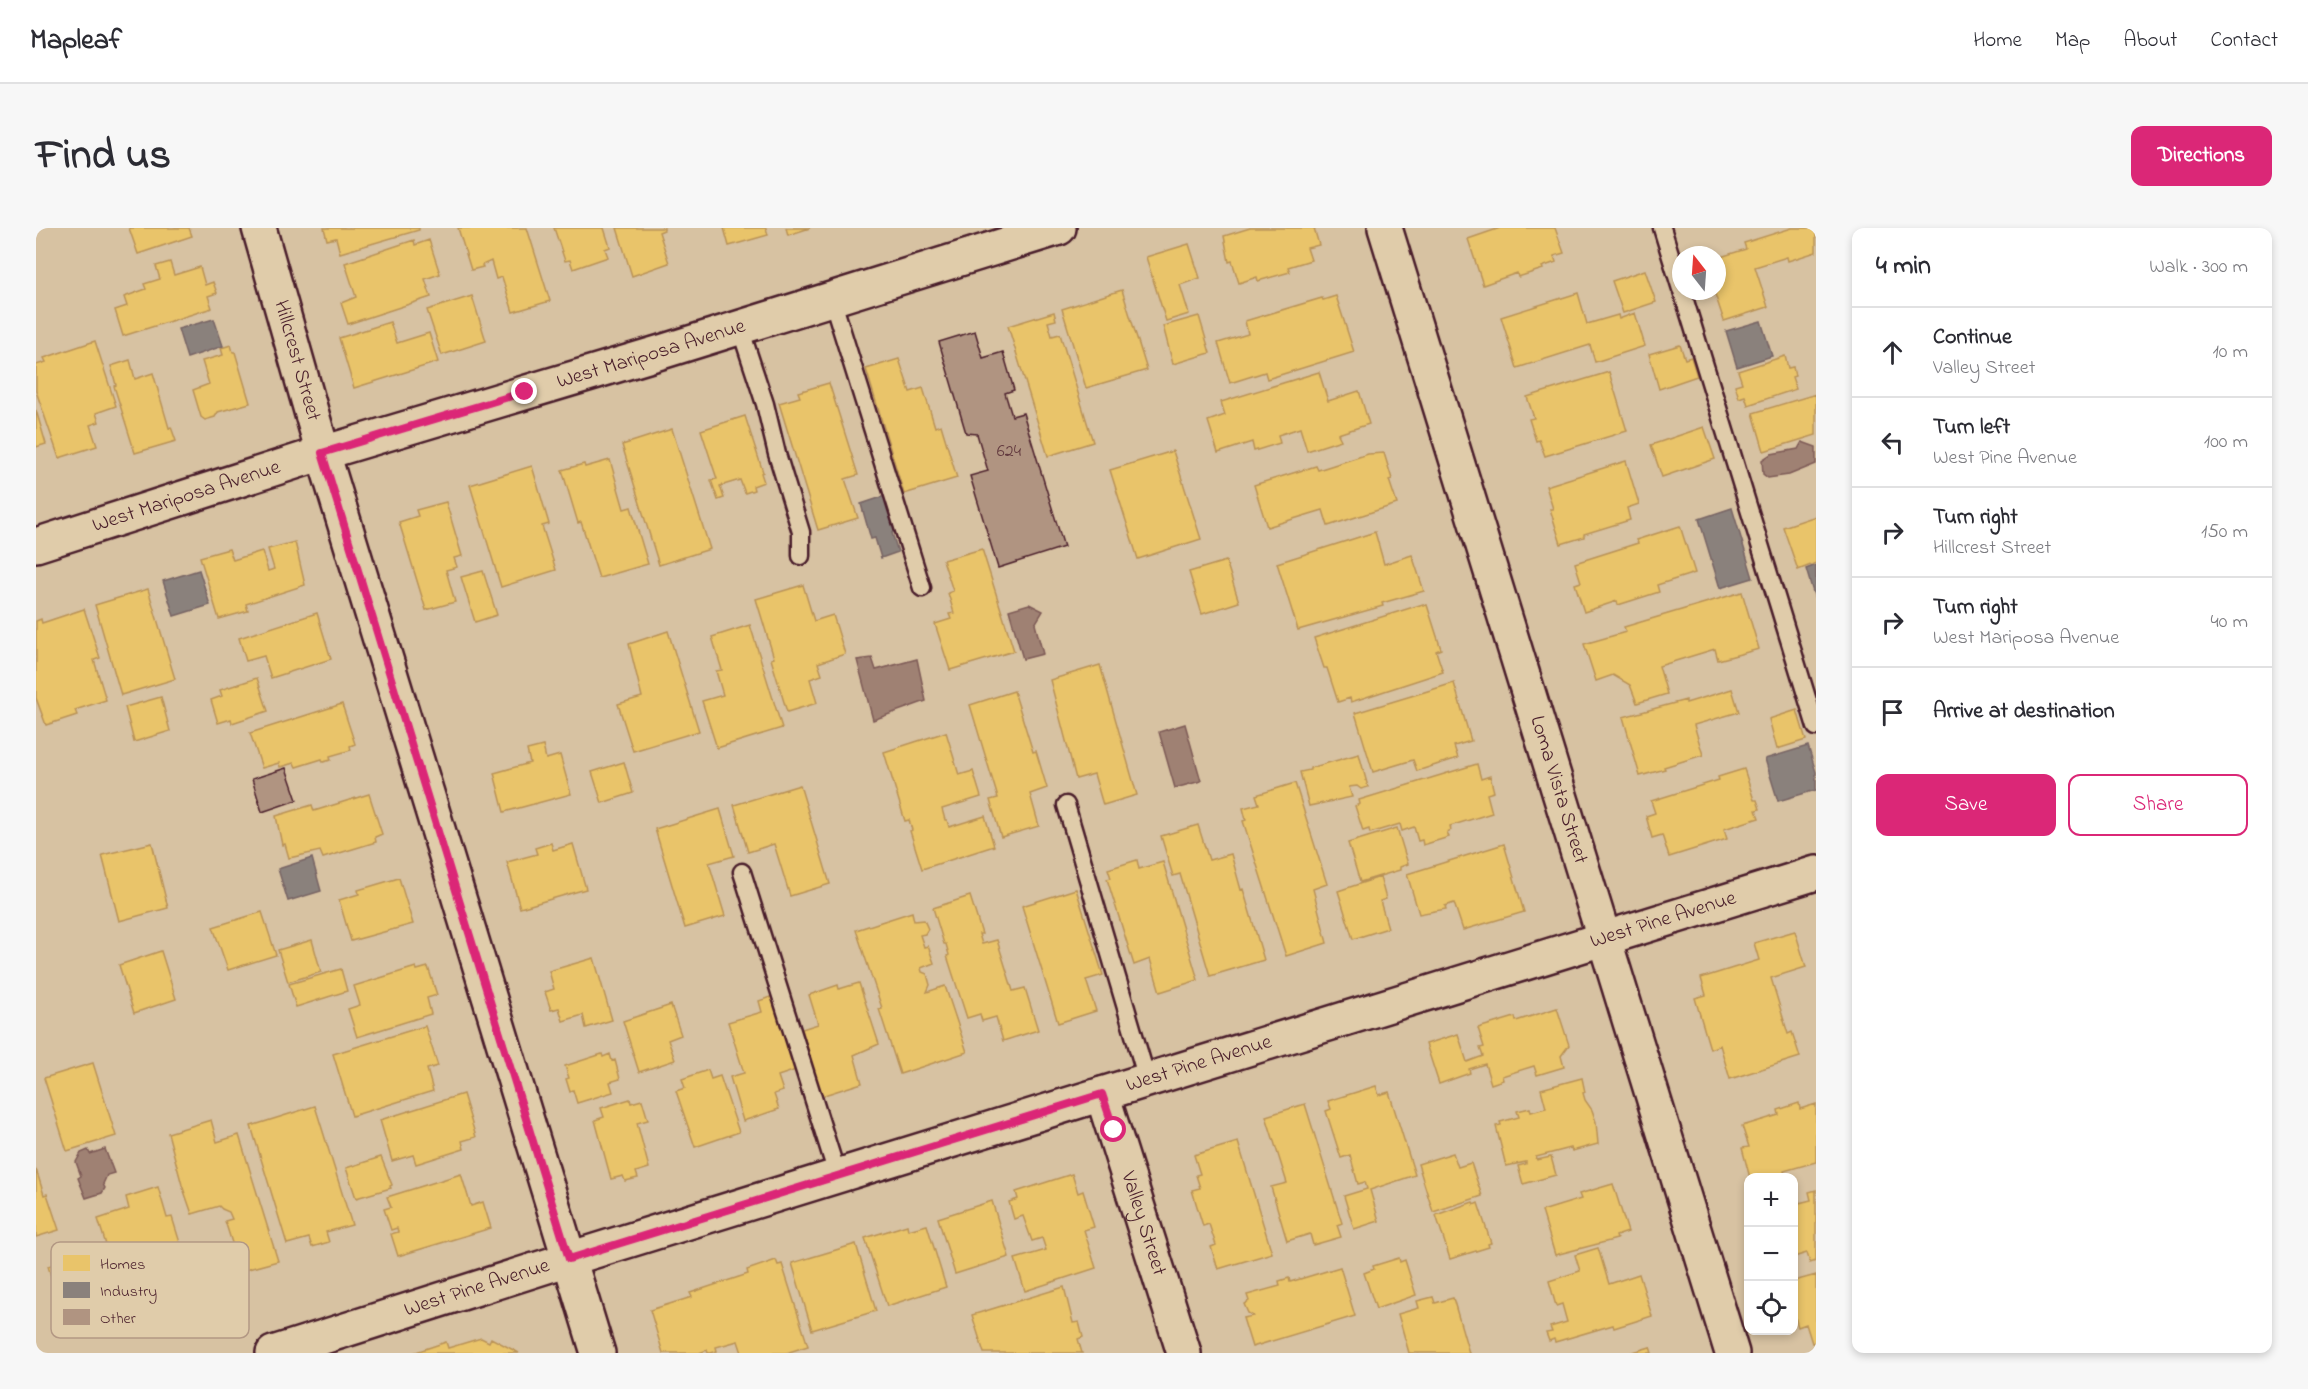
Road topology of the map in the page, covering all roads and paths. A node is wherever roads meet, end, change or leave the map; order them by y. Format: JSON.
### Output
{"nodes":[{"id":1,"x":259,"y":228,"type":"edge"},
{"id":2,"x":1059,"y":228,"type":"edge"},
{"id":3,"x":1385,"y":228,"type":"edge"},
{"id":4,"x":1662,"y":228,"type":"edge"},
{"id":5,"x":1672,"y":261,"type":"edge"},
{"id":6,"x":832,"y":299,"type":"junction"},
{"id":7,"x":1684,"y":300,"type":"edge"},
{"id":8,"x":740,"y":328,"type":"junction"},
{"id":9,"x":322,"y":453,"type":"junction"},
{"id":10,"x":36,"y":545,"type":"edge"},
{"id":11,"x":801,"y":556,"type":"dead end"},
{"id":12,"x":922,"y":588,"type":"dead end"},
{"id":13,"x":1816,"y":727,"type":"edge"},
{"id":14,"x":1066,"y":805,"type":"dead end"},
{"id":15,"x":742,"y":872,"type":"dead end"},
{"id":16,"x":1816,"y":873,"type":"edge"},
{"id":17,"x":1604,"y":938,"type":"junction"},
{"id":18,"x":1147,"y":1079,"type":"junction"},
{"id":19,"x":1102,"y":1094,"type":"junction"},
{"id":20,"x":838,"y":1177,"type":"junction"},
{"id":21,"x":569,"y":1259,"type":"junction"},
{"id":22,"x":273,"y":1353,"type":"edge"},
{"id":23,"x":598,"y":1353,"type":"edge"},
{"id":24,"x":1184,"y":1353,"type":"edge"},
{"id":25,"x":1732,"y":1353,"type":"edge"}],
"edges":[{"from":1,"to":9,"type":"street","name":"Hillcrest Street"},
{"from":2,"to":6,"type":"street","name":"West Mariposa Avenue"},
{"from":3,"to":17,"type":"street","name":"Loma Vista Street"},
{"from":4,"to":5,"type":"lane"},
{"from":6,"to":8,"type":"street","name":"West Mariposa Avenue"},
{"from":6,"to":12,"type":"lane"},
{"from":7,"to":13,"type":"lane"},
{"from":8,"to":9,"type":"street","name":"West Mariposa Avenue"},
{"from":8,"to":11,"type":"lane"},
{"from":9,"to":10,"type":"street","name":"West Mariposa Avenue"},
{"from":9,"to":21,"type":"street","name":"Hillcrest Street"},
{"from":14,"to":18,"type":"lane"},
{"from":15,"to":20,"type":"lane"},
{"from":16,"to":17,"type":"street","name":"West Pine Avenue"},
{"from":17,"to":18,"type":"street","name":"West Pine Avenue"},
{"from":17,"to":25,"type":"street","name":"Loma Vista Street"},
{"from":18,"to":19,"type":"street","name":"West Pine Avenue"},
{"from":19,"to":20,"type":"street","name":"West Pine Avenue"},
{"from":19,"to":24,"type":"street","name":"Valley Street"},
{"from":20,"to":21,"type":"street","name":"West Pine Avenue"},
{"from":21,"to":22,"type":"street","name":"West Pine Avenue"},
{"from":21,"to":23,"type":"street","name":"Hillcrest Street"}]}
